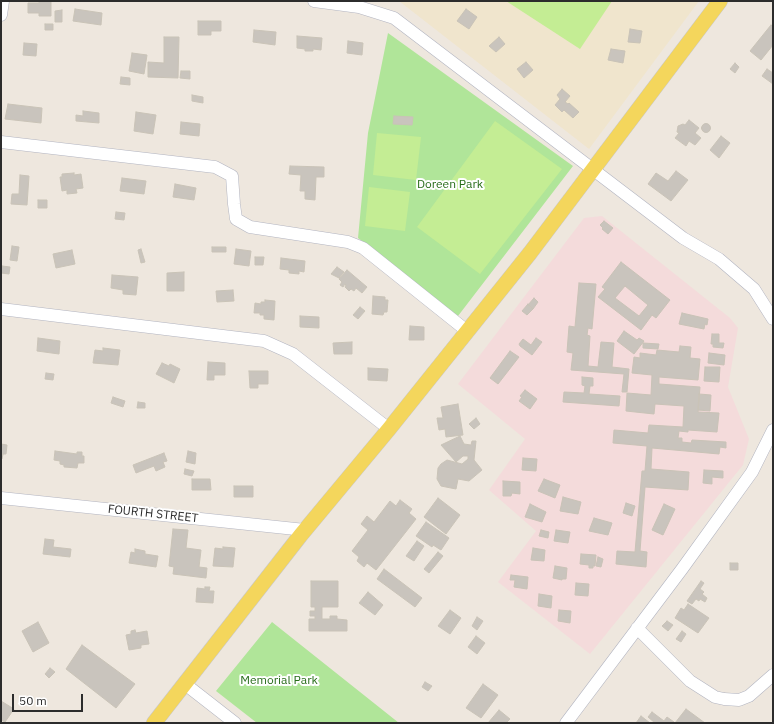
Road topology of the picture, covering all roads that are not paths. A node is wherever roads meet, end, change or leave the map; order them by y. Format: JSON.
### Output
{"nodes":[{"id":1,"x":3,"y":1,"type":"edge"},
{"id":2,"x":314,"y":1,"type":"edge"},
{"id":3,"x":720,"y":1,"type":"edge"},
{"id":4,"x":1,"y":15,"type":"edge"},
{"id":5,"x":1,"y":142,"type":"edge"},
{"id":6,"x":592,"y":170,"type":"junction"},
{"id":7,"x":1,"y":309,"type":"edge"},
{"id":8,"x":773,"y":319,"type":"edge"},
{"id":9,"x":467,"y":331,"type":"junction"},
{"id":10,"x":389,"y":429,"type":"junction"},
{"id":11,"x":773,"y":430,"type":"edge"},
{"id":12,"x":1,"y":498,"type":"edge"},
{"id":13,"x":305,"y":530,"type":"junction"},
{"id":14,"x":637,"y":628,"type":"junction"},
{"id":15,"x":773,"y":675,"type":"edge"},
{"id":16,"x":186,"y":684,"type":"junction"},
{"id":17,"x":154,"y":723,"type":"edge"},
{"id":18,"x":235,"y":723,"type":"edge"},
{"id":19,"x":566,"y":723,"type":"edge"}],
"edges":[{"from":1,"to":4,"type":"street"},
{"from":2,"to":6,"type":"street"},
{"from":3,"to":6,"type":"main road"},
{"from":5,"to":9,"type":"street"},
{"from":6,"to":8,"type":"street"},
{"from":6,"to":9,"type":"main road"},
{"from":7,"to":10,"type":"street"},
{"from":9,"to":10,"type":"main road"},
{"from":10,"to":13,"type":"main road"},
{"from":11,"to":14,"type":"street"},
{"from":12,"to":13,"type":"street","name":"FOURTH STREET"},
{"from":13,"to":16,"type":"main road"},
{"from":14,"to":15,"type":"street"},
{"from":14,"to":19,"type":"street"},
{"from":16,"to":17,"type":"main road"},
{"from":16,"to":18,"type":"street"}]}
